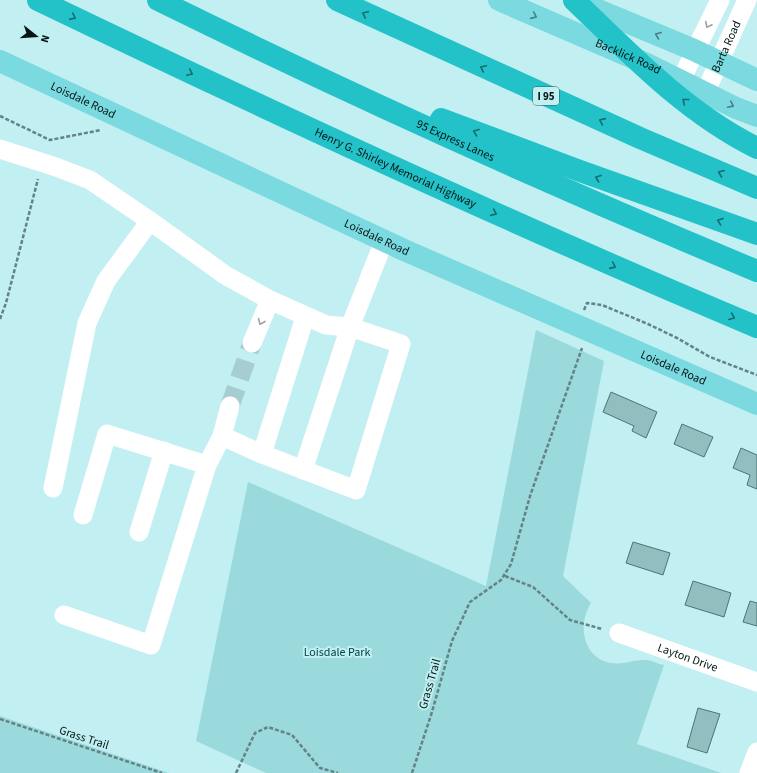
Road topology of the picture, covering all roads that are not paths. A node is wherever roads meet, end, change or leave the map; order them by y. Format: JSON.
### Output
{"nodes":[{"id":1,"x":38,"y":0,"type":"edge"},
{"id":2,"x":158,"y":0,"type":"edge"},
{"id":3,"x":337,"y":0,"type":"edge"},
{"id":4,"x":499,"y":0,"type":"edge"},
{"id":5,"x":573,"y":0,"type":"edge"},
{"id":6,"x":720,"y":0,"type":"edge"},
{"id":7,"x":747,"y":0,"type":"edge"},
{"id":8,"x":222,"y":32,"type":"junction"},
{"id":9,"x":694,"y":50,"type":"junction"},
{"id":10,"x":0,"y":61,"type":"edge"},
{"id":11,"x":719,"y":62,"type":"junction"},
{"id":12,"x":681,"y":80,"type":"junction"},
{"id":13,"x":757,"y":80,"type":"edge"},
{"id":14,"x":705,"y":93,"type":"junction"},
{"id":15,"x":757,"y":116,"type":"edge"},
{"id":16,"x":757,"y":148,"type":"edge"},
{"id":17,"x":0,"y":149,"type":"edge"},
{"id":18,"x":757,"y":188,"type":"edge"},
{"id":19,"x":150,"y":221,"type":"junction"},
{"id":20,"x":757,"y":234,"type":"edge"},
{"id":21,"x":384,"y":241,"type":"junction"},
{"id":22,"x":757,"y":271,"type":"edge"},
{"id":23,"x":270,"y":300,"type":"junction"},
{"id":24,"x":305,"y":317,"type":"junction"},
{"id":25,"x":350,"y":327,"type":"junction"},
{"id":26,"x":757,"y":327,"type":"edge"},
{"id":27,"x":252,"y":343,"type":"tunnel mouth"},
{"id":28,"x":757,"y":404,"type":"edge"},
{"id":29,"x":230,"y":406,"type":"tunnel mouth"},
{"id":30,"x":222,"y":436,"type":"junction"},
{"id":31,"x":164,"y":451,"type":"junction"},
{"id":32,"x":262,"y":454,"type":"junction"},
{"id":33,"x":207,"y":465,"type":"junction"},
{"id":34,"x":303,"y":470,"type":"junction"},
{"id":35,"x":53,"y":488,"type":"dead end"},
{"id":36,"x":83,"y":515,"type":"dead end"},
{"id":37,"x":139,"y":532,"type":"dead end"},
{"id":38,"x":64,"y":615,"type":"dead end"},
{"id":39,"x":619,"y":632,"type":"road end"},
{"id":40,"x":757,"y":682,"type":"edge"},
{"id":41,"x":757,"y":752,"type":"edge"},
{"id":42,"x":749,"y":773,"type":"edge"}],
"edges":[{"from":1,"to":26,"type":"highway","name":"Henry G. Shirley Memorial Highway","one_way":true},
{"from":2,"to":8,"type":"highway","name":"95 Express Lanes"},
{"from":18,"to":3,"type":"highway","number":"I 95","one_way":true},
{"from":4,"to":12,"type":"main road","name":"Backlick Road","one_way":true},
{"from":9,"to":5,"type":"main road","one_way":true},
{"from":16,"to":5,"type":"highway","one_way":true},
{"from":6,"to":9,"type":"street","name":"Barta Road","one_way":true},
{"from":7,"to":11,"type":"street","name":"Barta Road"},
{"from":20,"to":8,"type":"highway","one_way":true},
{"from":8,"to":22,"type":"highway","name":"95 Express Lanes"},
{"from":9,"to":11,"type":"main road"},
{"from":9,"to":12,"type":"street","name":"Barta Road"},
{"from":10,"to":21,"type":"main road","name":"Loisdale Road"},
{"from":11,"to":13,"type":"main road"},
{"from":11,"to":14,"type":"street","name":"Barta Road"},
{"from":12,"to":14,"type":"main road","name":"Backlick Road"},
{"from":14,"to":15,"type":"main road","name":"Backlick Road","one_way":true},
{"from":17,"to":19,"type":"street"},
{"from":19,"to":23,"type":"street"},
{"from":19,"to":35,"type":"street"},
{"from":21,"to":25,"type":"street"},
{"from":21,"to":28,"type":"main road","name":"Loisdale Road"},
{"from":23,"to":24,"type":"street"},
{"from":23,"to":27,"type":"street","one_way":true},
{"from":24,"to":25,"type":"street"},
{"from":24,"to":32,"type":"street"},
{"from":25,"to":34,"type":"street"},
{"from":25,"to":34,"type":"street"},
{"from":29,"to":30,"type":"street"},
{"from":30,"to":32,"type":"street"},
{"from":30,"to":33,"type":"street"},
{"from":31,"to":33,"type":"street"},
{"from":31,"to":36,"type":"street"},
{"from":31,"to":37,"type":"street"},
{"from":32,"to":34,"type":"street"},
{"from":33,"to":38,"type":"street"},
{"from":39,"to":40,"type":"street","name":"Layton Drive"},
{"from":41,"to":42,"type":"street"}]}
